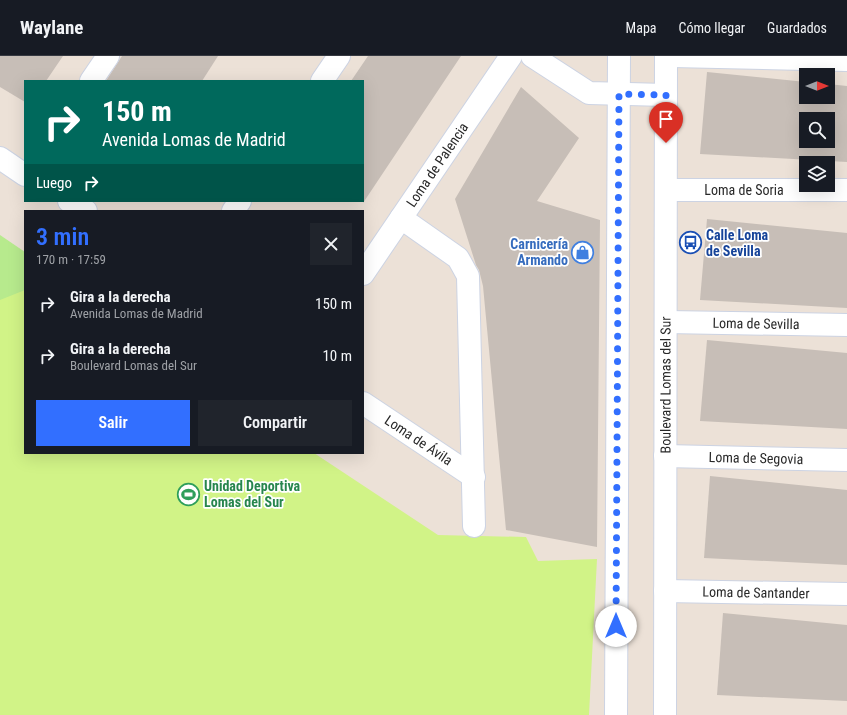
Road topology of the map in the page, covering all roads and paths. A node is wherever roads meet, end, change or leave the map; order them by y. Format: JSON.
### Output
{"nodes":[{"id":1,"x":108,"y":56,"type":"edge"},
{"id":2,"x":339,"y":56,"type":"edge"},
{"id":3,"x":512,"y":56,"type":"edge"},
{"id":4,"x":532,"y":56,"type":"edge"},
{"id":5,"x":619,"y":56,"type":"edge"},
{"id":6,"x":666,"y":56,"type":"edge"},
{"id":7,"x":672,"y":56,"type":"edge"},
{"id":8,"x":847,"y":60,"type":"edge"},
{"id":9,"x":92,"y":80,"type":"edge"},
{"id":10,"x":323,"y":80,"type":"edge"},
{"id":11,"x":619,"y":94,"type":"junction"},
{"id":12,"x":666,"y":95,"type":"junction"},
{"id":13,"x":0,"y":158,"type":"edge"},
{"id":14,"x":24,"y":174,"type":"edge"},
{"id":15,"x":666,"y":190,"type":"junction"},
{"id":16,"x":847,"y":190,"type":"edge"},
{"id":17,"x":71,"y":202,"type":"edge"},
{"id":18,"x":84,"y":210,"type":"edge"},
{"id":19,"x":401,"y":218,"type":"junction"},
{"id":20,"x":364,"y":273,"type":"edge"},
{"id":21,"x":666,"y":322,"type":"junction"},
{"id":22,"x":847,"y":325,"type":"edge"},
{"id":23,"x":364,"y":404,"type":"edge"},
{"id":24,"x":665,"y":456,"type":"junction"},
{"id":25,"x":847,"y":460,"type":"edge"},
{"id":26,"x":474,"y":477,"type":"junction"},
{"id":27,"x":474,"y":526,"type":"dead end"},
{"id":28,"x":665,"y":591,"type":"junction"},
{"id":29,"x":847,"y":594,"type":"edge"},
{"id":30,"x":616,"y":715,"type":"edge"},
{"id":31,"x":665,"y":715,"type":"edge"}],
"edges":[{"from":1,"to":9,"type":"street"},
{"from":2,"to":10,"type":"street"},
{"from":3,"to":19,"type":"street","name":"Loma de Palencia"},
{"from":4,"to":11,"type":"street"},
{"from":5,"to":11,"type":"street"},
{"from":6,"to":12,"type":"street","name":"Boulevard Lomas del Sur"},
{"from":7,"to":8,"type":"street"},
{"from":11,"to":12,"type":"street"},
{"from":11,"to":30,"type":"street"},
{"from":12,"to":15,"type":"street","name":"Boulevard Lomas del Sur"},
{"from":13,"to":14,"type":"street"},
{"from":15,"to":16,"type":"street","name":"Loma de Soria"},
{"from":15,"to":21,"type":"street","name":"Boulevard Lomas del Sur"},
{"from":17,"to":18,"type":"street"},
{"from":19,"to":20,"type":"street","name":"Loma de Palencia"},
{"from":19,"to":26,"type":"street"},
{"from":21,"to":22,"type":"street","name":"Loma de Sevilla"},
{"from":21,"to":24,"type":"street","name":"Boulevard Lomas del Sur"},
{"from":23,"to":26,"type":"street","name":"Loma de Ávila"},
{"from":24,"to":25,"type":"street","name":"Loma de Segovia"},
{"from":24,"to":28,"type":"street","name":"Boulevard Lomas del Sur"},
{"from":26,"to":27,"type":"street"},
{"from":28,"to":29,"type":"street","name":"Loma de Santander"},
{"from":28,"to":31,"type":"street","name":"Boulevard Lomas del Sur"}]}
